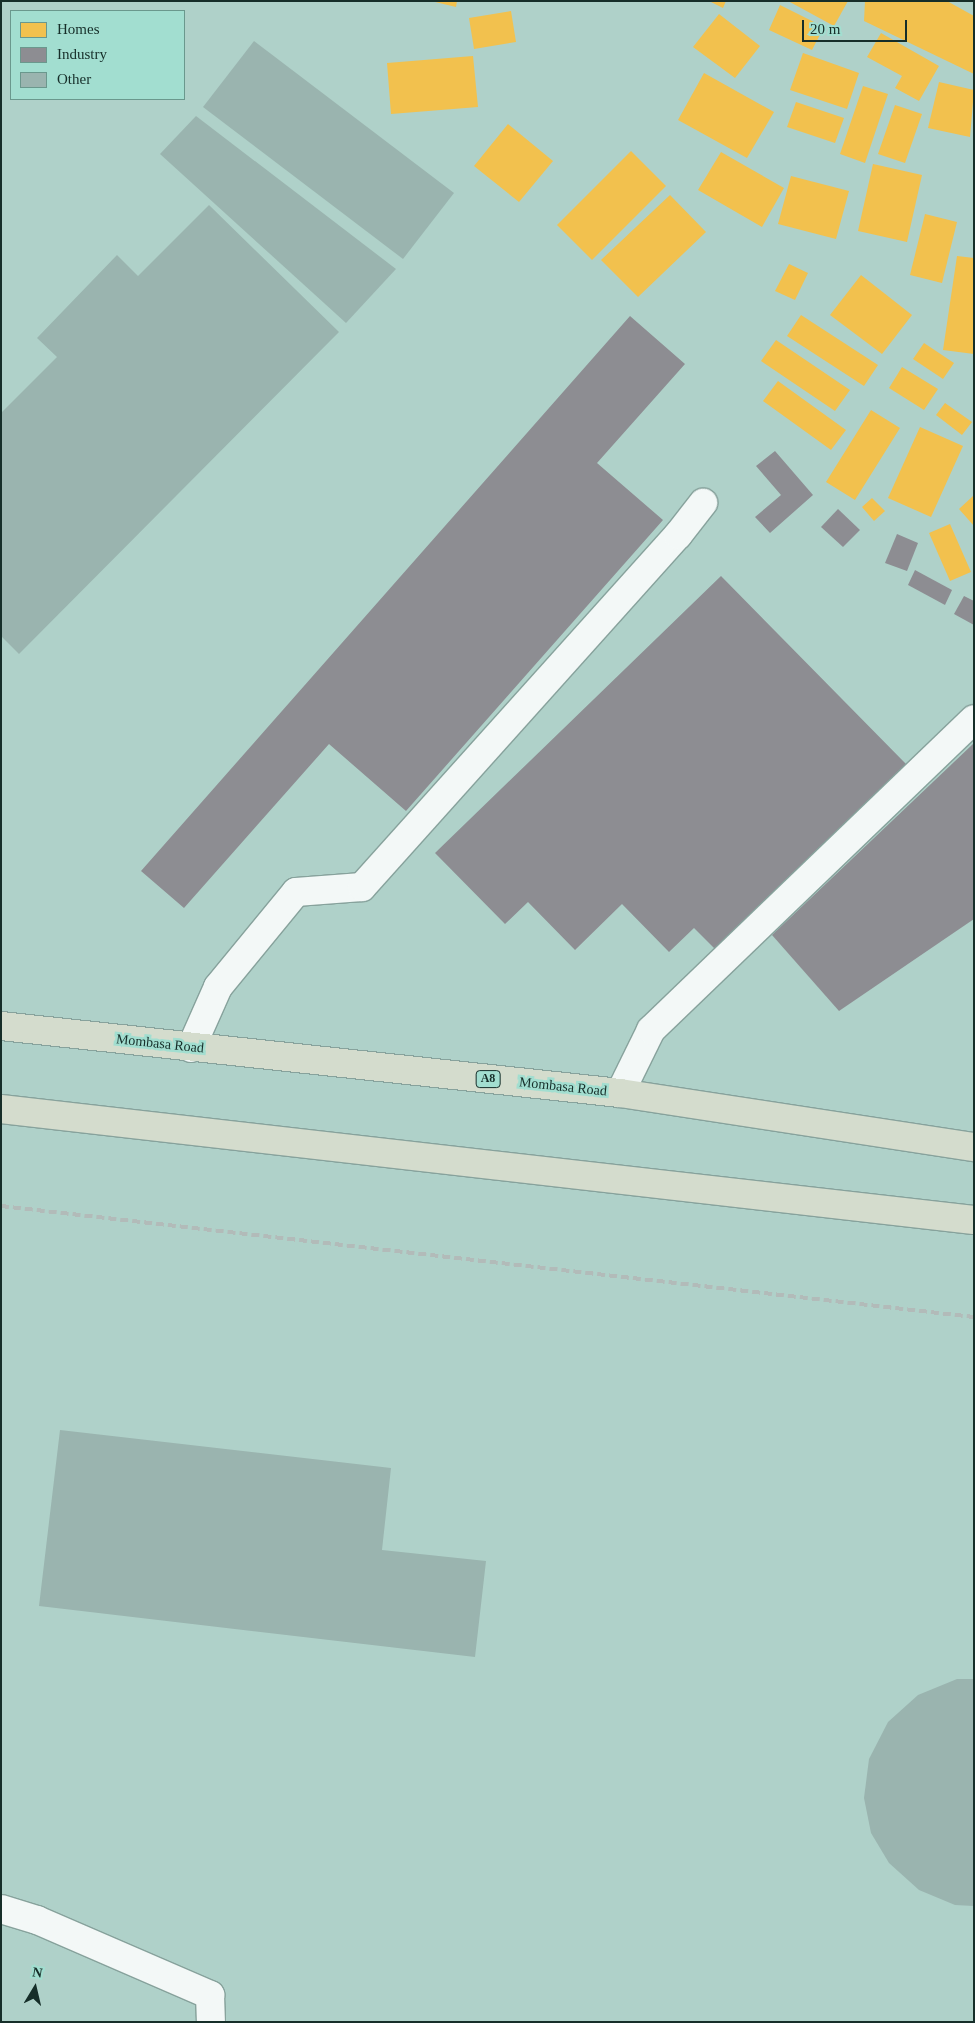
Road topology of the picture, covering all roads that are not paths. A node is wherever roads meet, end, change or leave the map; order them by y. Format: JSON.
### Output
{"nodes":[{"id":1,"x":703,"y":503,"type":"dead end"},
{"id":2,"x":974,"y":719,"type":"edge"},
{"id":3,"x":1,"y":1026,"type":"edge"},
{"id":4,"x":191,"y":1048,"type":"junction"},
{"id":5,"x":620,"y":1093,"type":"junction"},
{"id":6,"x":1,"y":1109,"type":"edge"},
{"id":7,"x":974,"y":1147,"type":"edge"},
{"id":8,"x":974,"y":1220,"type":"edge"},
{"id":9,"x":1,"y":1909,"type":"edge"},
{"id":10,"x":211,"y":2022,"type":"edge"}],
"edges":[{"from":1,"to":4,"type":"lane"},
{"from":2,"to":5,"type":"lane"},
{"from":3,"to":4,"type":"highway","name":"Mombasa Road","number":"A8"},
{"from":4,"to":5,"type":"highway","name":"Mombasa Road","number":"A8"},
{"from":5,"to":7,"type":"highway","name":"Mombasa Road","number":"A8"},
{"from":6,"to":8,"type":"highway"},
{"from":9,"to":10,"type":"lane"}]}
